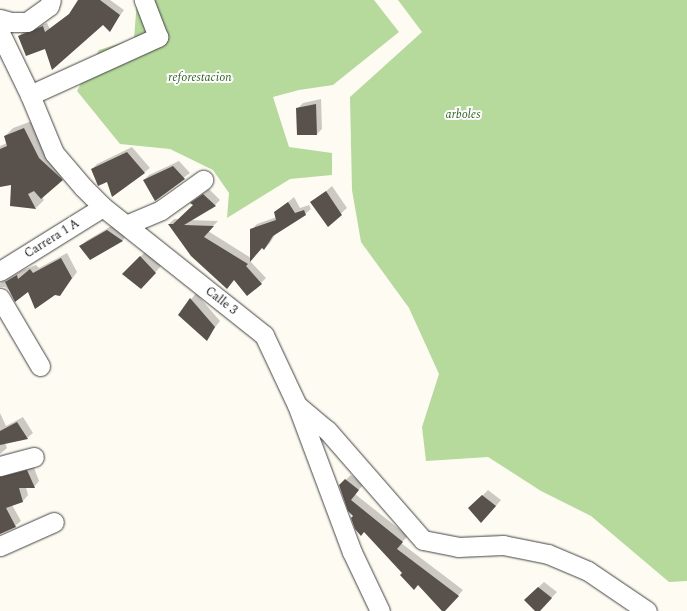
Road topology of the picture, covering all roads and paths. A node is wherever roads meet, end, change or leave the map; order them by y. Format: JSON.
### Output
{"nodes":[{"id":1,"x":51,"y":0,"type":"edge"},
{"id":2,"x":144,"y":0,"type":"edge"},
{"id":3,"x":0,"y":19,"type":"edge"},
{"id":4,"x":0,"y":33,"type":"edge"},
{"id":5,"x":30,"y":95,"type":"junction"},
{"id":6,"x":203,"y":180,"type":"dead end"},
{"id":7,"x":103,"y":207,"type":"junction"},
{"id":8,"x":126,"y":225,"type":"junction"},
{"id":9,"x":0,"y":271,"type":"edge"},
{"id":10,"x":0,"y":298,"type":"edge"},
{"id":11,"x":40,"y":366,"type":"dead end"},
{"id":12,"x":297,"y":405,"type":"junction"},
{"id":13,"x":34,"y":457,"type":"dead end"},
{"id":14,"x":0,"y":466,"type":"edge"},
{"id":15,"x":54,"y":522,"type":"dead end"},
{"id":16,"x":0,"y":546,"type":"edge"},
{"id":17,"x":380,"y":611,"type":"edge"},
{"id":18,"x":647,"y":611,"type":"edge"}],
"edges":[{"from":1,"to":3,"type":"street"},
{"from":2,"to":5,"type":"street"},
{"from":4,"to":5,"type":"street","name":"Calle 3"},
{"from":5,"to":7,"type":"street","name":"Calle 3"},
{"from":6,"to":8,"type":"street"},
{"from":7,"to":8,"type":"street","name":"Calle 3"},
{"from":7,"to":9,"type":"street","name":"Carrera 1 A"},
{"from":8,"to":12,"type":"street","name":"Calle 3"},
{"from":10,"to":11,"type":"street"},
{"from":12,"to":17,"type":"street","name":"Calle 3"},
{"from":12,"to":18,"type":"street"},
{"from":13,"to":14,"type":"street"},
{"from":15,"to":16,"type":"street"}]}
